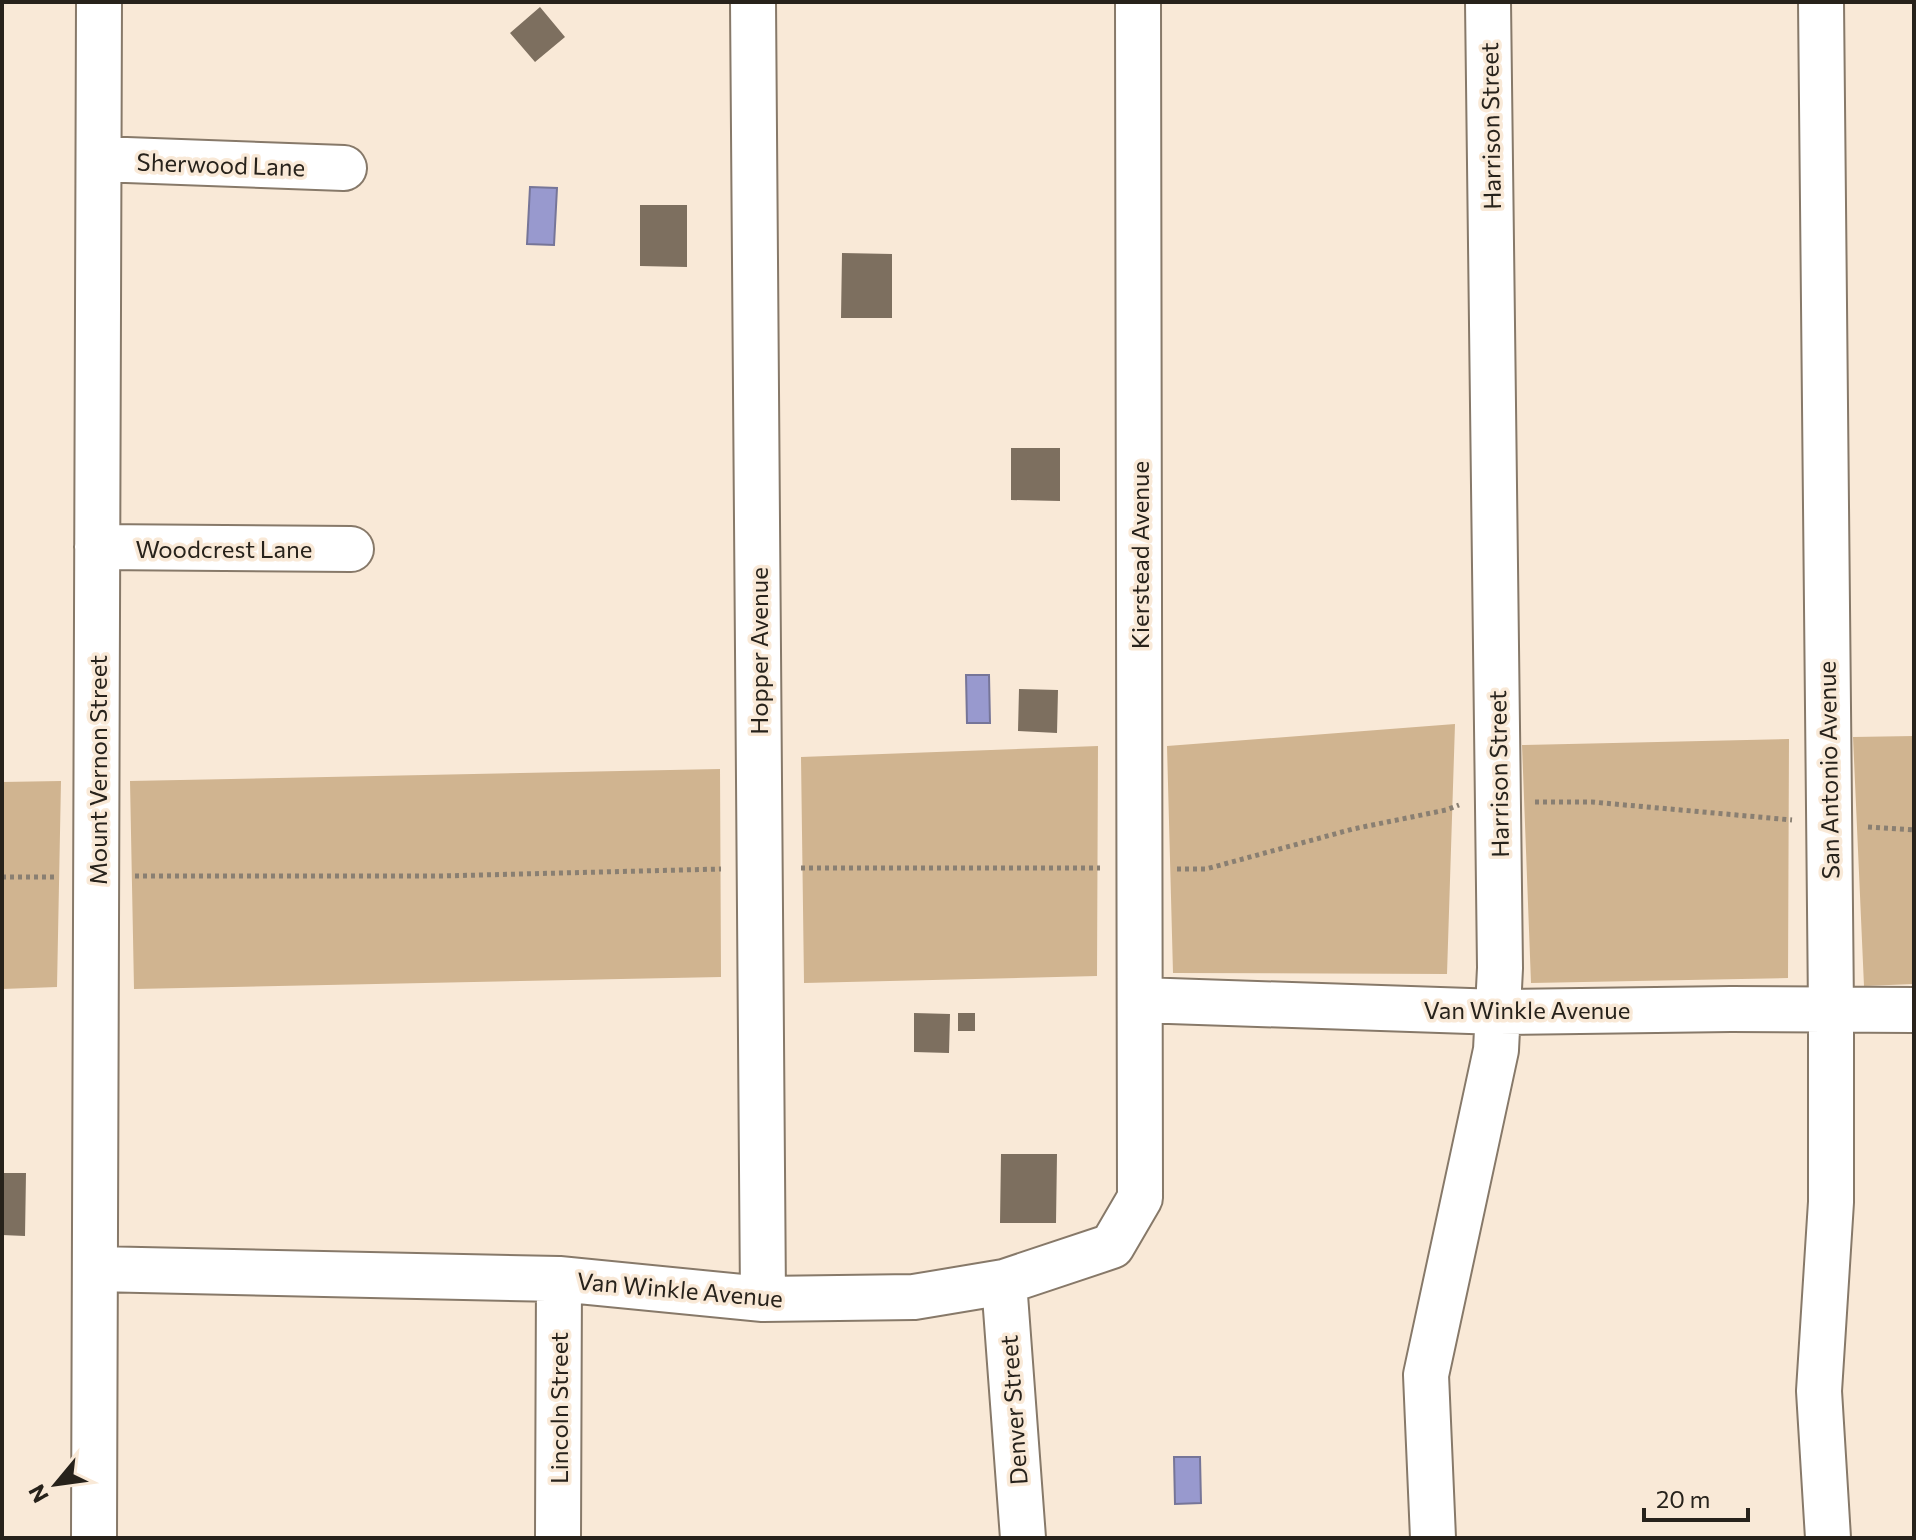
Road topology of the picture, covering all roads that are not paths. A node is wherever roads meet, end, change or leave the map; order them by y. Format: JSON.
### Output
{"nodes":[{"id":1,"x":99,"y":2,"type":"edge"},
{"id":2,"x":753,"y":2,"type":"edge"},
{"id":3,"x":1138,"y":2,"type":"edge"},
{"id":4,"x":1488,"y":2,"type":"edge"},
{"id":5,"x":1821,"y":2,"type":"edge"},
{"id":6,"x":99,"y":159,"type":"junction"},
{"id":7,"x":344,"y":168,"type":"dead end"},
{"id":8,"x":97,"y":547,"type":"junction"},
{"id":9,"x":351,"y":549,"type":"dead end"},
{"id":10,"x":1140,"y":1000,"type":"junction"},
{"id":11,"x":1831,"y":1009,"type":"junction"},
{"id":12,"x":1914,"y":1010,"type":"edge"},
{"id":13,"x":1499,"y":1012,"type":"junction"},
{"id":14,"x":1140,"y":1107,"type":"joint"},
{"id":15,"x":95,"y":1269,"type":"junction"},
{"id":16,"x":559,"y":1279,"type":"junction"},
{"id":17,"x":1004,"y":1282,"type":"junction"},
{"id":18,"x":763,"y":1299,"type":"junction"},
{"id":19,"x":94,"y":1538,"type":"edge"},
{"id":20,"x":558,"y":1538,"type":"edge"},
{"id":21,"x":1023,"y":1538,"type":"edge"},
{"id":22,"x":1433,"y":1538,"type":"edge"},
{"id":23,"x":1828,"y":1538,"type":"edge"}],
"edges":[{"from":1,"to":6,"type":"street","name":"Mount Vernon Street"},
{"from":2,"to":18,"type":"street","name":"Hopper Avenue"},
{"from":3,"to":10,"type":"street","name":"Kierstead Avenue"},
{"from":4,"to":13,"type":"street","name":"Harrison Street"},
{"from":5,"to":11,"type":"street","name":"San Antonio Avenue"},
{"from":6,"to":7,"type":"street","name":"Sherwood Lane"},
{"from":6,"to":8,"type":"street","name":"Mount Vernon Street"},
{"from":8,"to":9,"type":"street","name":"Woodcrest Lane"},
{"from":8,"to":15,"type":"street","name":"Mount Vernon Street"},
{"from":10,"to":13,"type":"street","name":"Van Winkle Avenue"},
{"from":10,"to":14,"type":"street","name":"Kierstead Avenue"},
{"from":11,"to":12,"type":"street","name":"Van Winkle Avenue"},
{"from":11,"to":13,"type":"street","name":"Van Winkle Avenue"},
{"from":11,"to":23,"type":"street","name":"San Antonio Avenue"},
{"from":13,"to":22,"type":"street","name":"Harrison Street"},
{"from":14,"to":17,"type":"street","name":"Van Winkle Avenue"},
{"from":15,"to":16,"type":"street","name":"Van Winkle Avenue"},
{"from":15,"to":19,"type":"street","name":"Mount Vernon Street"},
{"from":16,"to":18,"type":"street","name":"Van Winkle Avenue"},
{"from":16,"to":20,"type":"street","name":"Lincoln Street"},
{"from":17,"to":18,"type":"street","name":"Van Winkle Avenue"},
{"from":17,"to":21,"type":"street","name":"Denver Street"}]}
